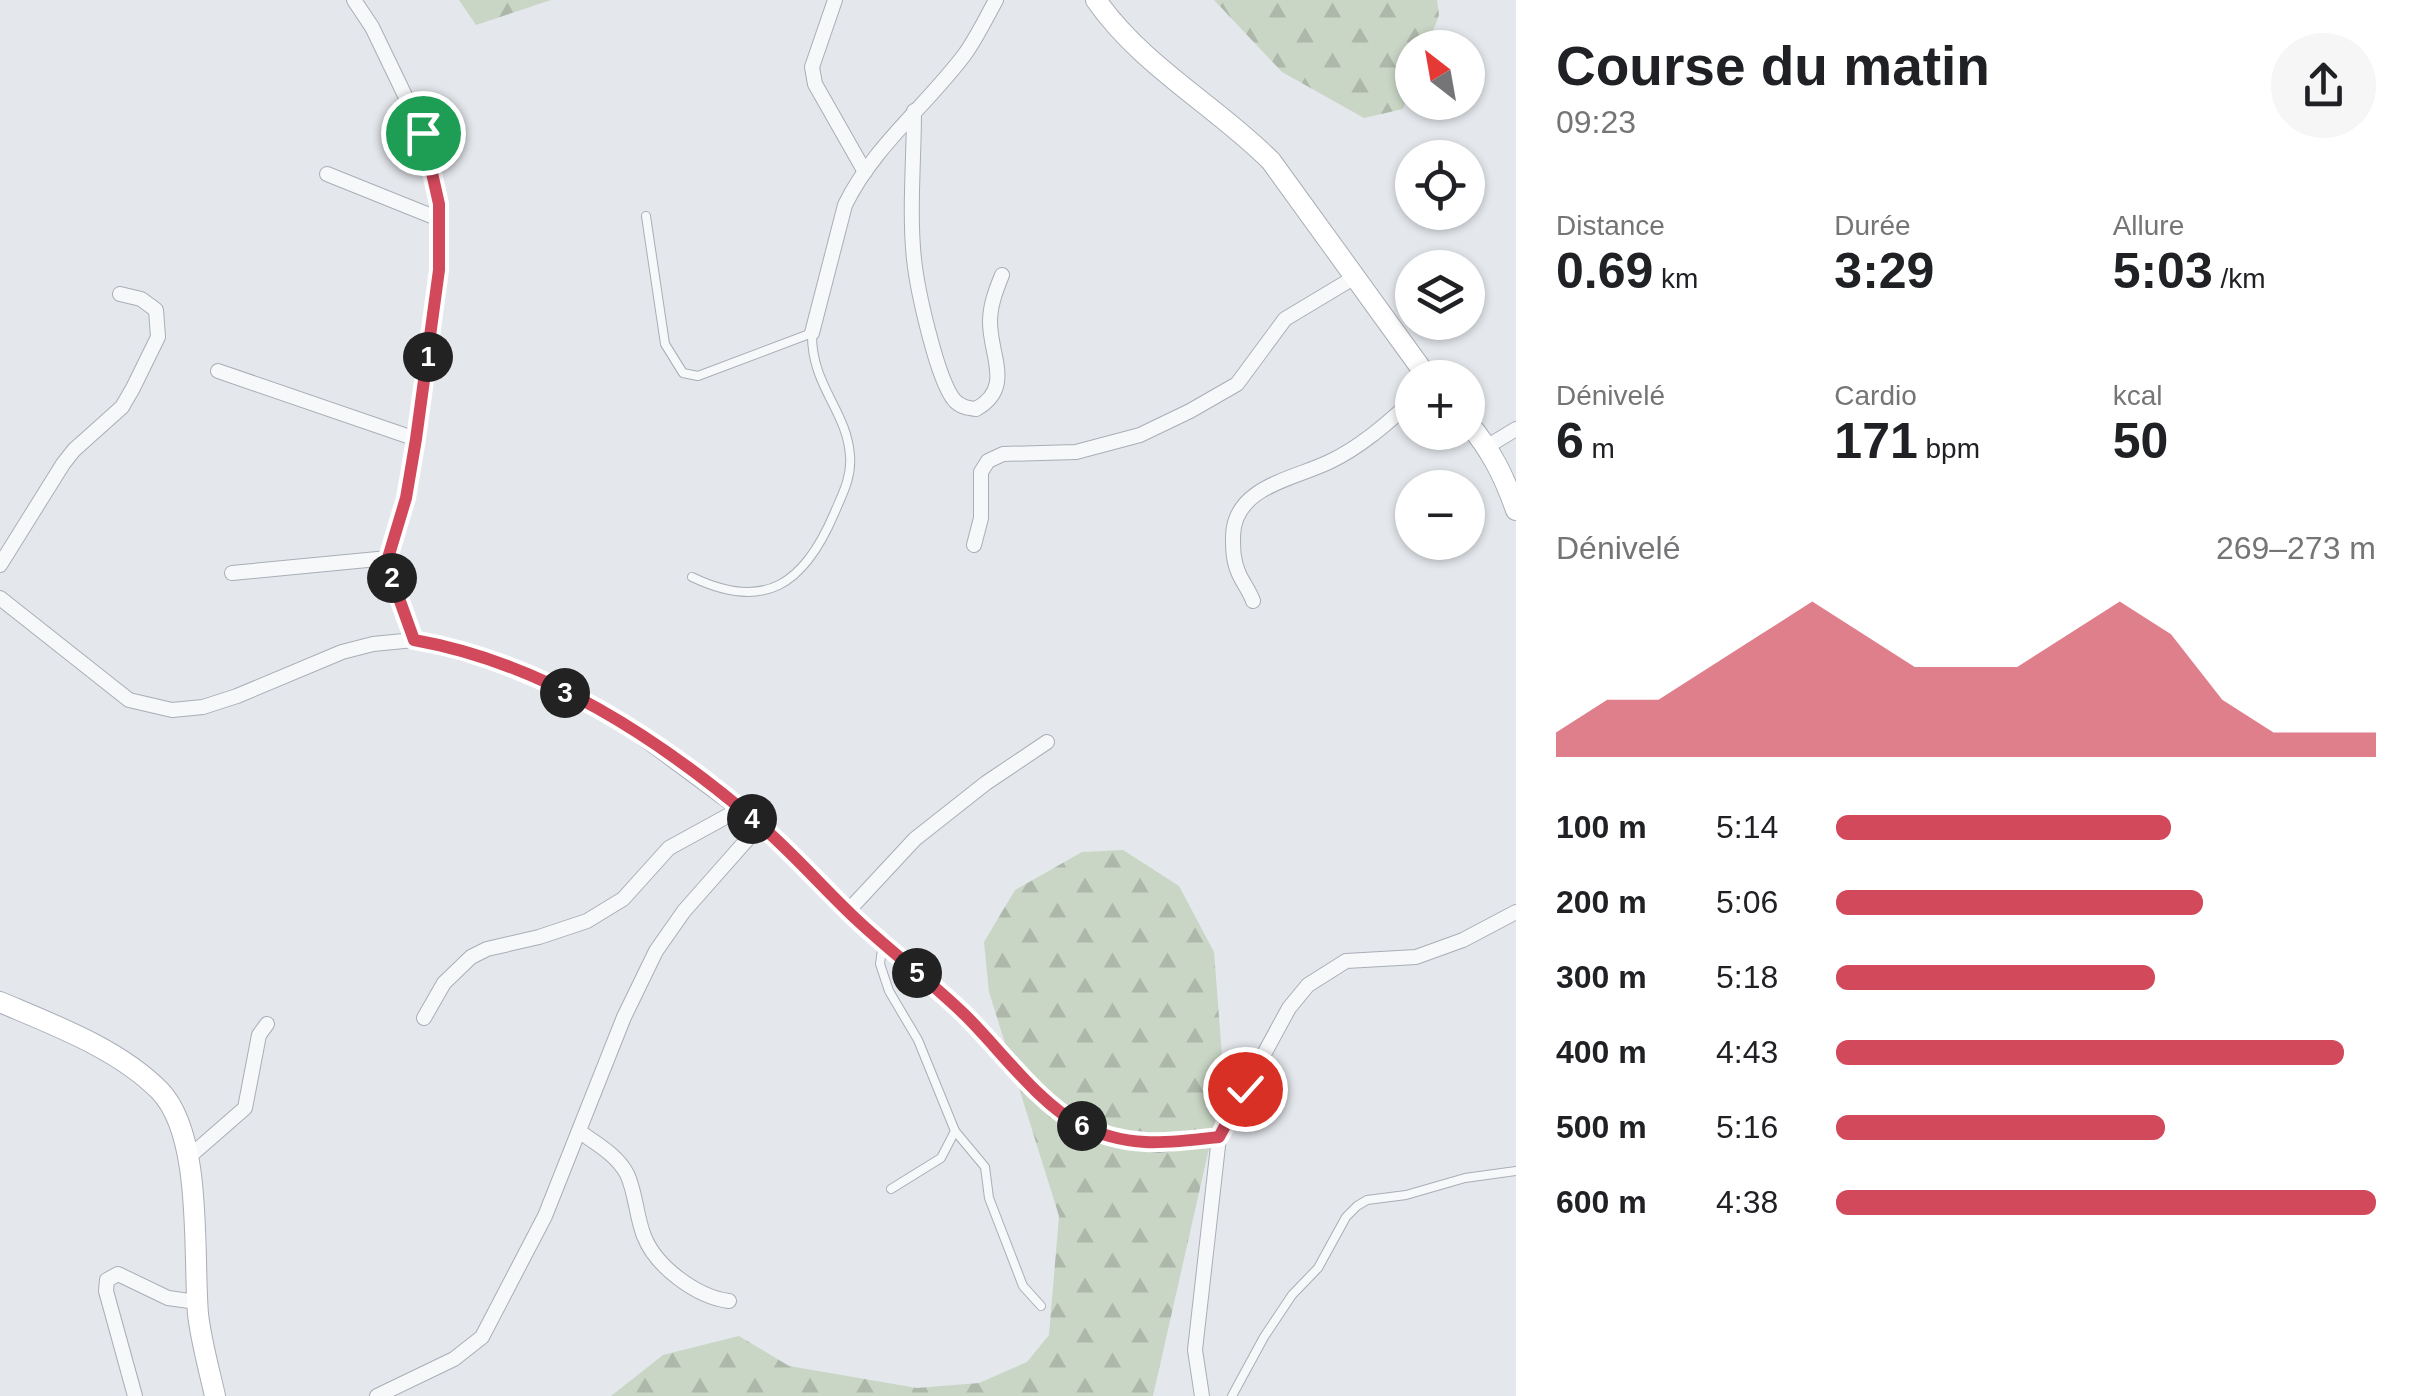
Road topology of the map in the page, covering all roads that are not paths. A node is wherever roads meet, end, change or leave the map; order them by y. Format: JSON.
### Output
{"nodes":[{"id":1,"x":354,"y":0,"type":"edge"},
{"id":2,"x":834,"y":0,"type":"edge"},
{"id":3,"x":996,"y":0,"type":"edge"},
{"id":4,"x":1096,"y":0,"type":"edge"},
{"id":5,"x":914,"y":111,"type":"junction"},
{"id":6,"x":865,"y":172,"type":"junction"},
{"id":7,"x":327,"y":174,"type":"dead end"},
{"id":8,"x":646,"y":216,"type":"dead end"},
{"id":9,"x":439,"y":218,"type":"junction"},
{"id":10,"x":1002,"y":275,"type":"dead end"},
{"id":11,"x":1355,"y":277,"type":"junction"},
{"id":12,"x":120,"y":294,"type":"dead end"},
{"id":13,"x":812,"y":333,"type":"junction"},
{"id":14,"x":1415,"y":360,"type":"edge"},
{"id":15,"x":218,"y":371,"type":"dead end"},
{"id":16,"x":1395,"y":415,"type":"edge"},
{"id":17,"x":1516,"y":430,"type":"edge"},
{"id":18,"x":416,"y":439,"type":"junction"},
{"id":19,"x":1485,"y":443,"type":"edge"},
{"id":20,"x":1488,"y":446,"type":"junction"},
{"id":21,"x":1516,"y":510,"type":"edge"},
{"id":22,"x":974,"y":545,"type":"dead end"},
{"id":23,"x":388,"y":558,"type":"junction"},
{"id":24,"x":0,"y":566,"type":"edge"},
{"id":25,"x":232,"y":574,"type":"dead end"},
{"id":26,"x":692,"y":578,"type":"dead end"},
{"id":27,"x":0,"y":598,"type":"edge"},
{"id":28,"x":1254,"y":601,"type":"dead end"},
{"id":29,"x":414,"y":640,"type":"junction"},
{"id":30,"x":1047,"y":742,"type":"dead end"},
{"id":31,"x":740,"y":809,"type":"junction"},
{"id":32,"x":760,"y":825,"type":"junction"},
{"id":33,"x":848,"y":911,"type":"junction"},
{"id":34,"x":1516,"y":912,"type":"edge"},
{"id":35,"x":883,"y":942,"type":"junction"},
{"id":36,"x":0,"y":1002,"type":"edge"},
{"id":37,"x":424,"y":1018,"type":"dead end"},
{"id":38,"x":267,"y":1024,"type":"dead end"},
{"id":39,"x":955,"y":1131,"type":"junction"},
{"id":40,"x":580,"y":1132,"type":"junction"},
{"id":41,"x":1219,"y":1137,"type":"junction"},
{"id":42,"x":190,"y":1156,"type":"junction"},
{"id":43,"x":1516,"y":1170,"type":"edge"},
{"id":44,"x":892,"y":1190,"type":"dead end"},
{"id":45,"x":729,"y":1301,"type":"dead end"},
{"id":46,"x":198,"y":1302,"type":"junction"},
{"id":47,"x":1042,"y":1306,"type":"dead end"},
{"id":48,"x":135,"y":1396,"type":"edge"},
{"id":49,"x":215,"y":1396,"type":"edge"},
{"id":50,"x":377,"y":1396,"type":"edge"},
{"id":51,"x":1202,"y":1396,"type":"edge"},
{"id":52,"x":1232,"y":1396,"type":"edge"}],
"edges":[{"from":1,"to":9,"type":"street"},
{"from":2,"to":6,"type":"street"},
{"from":3,"to":5,"type":"street"},
{"from":4,"to":11,"type":"main road"},
{"from":5,"to":6,"type":"street"},
{"from":5,"to":10,"type":"street"},
{"from":6,"to":13,"type":"street"},
{"from":7,"to":9,"type":"street"},
{"from":8,"to":13,"type":"lane"},
{"from":9,"to":18,"type":"street"},
{"from":11,"to":14,"type":"main road"},
{"from":11,"to":22,"type":"street"},
{"from":12,"to":24,"type":"street"},
{"from":13,"to":26,"type":"lane"},
{"from":15,"to":18,"type":"street"},
{"from":16,"to":28,"type":"street"},
{"from":17,"to":20,"type":"street"},
{"from":18,"to":23,"type":"street"},
{"from":19,"to":20,"type":"main road"},
{"from":20,"to":21,"type":"main road"},
{"from":23,"to":25,"type":"street"},
{"from":23,"to":29,"type":"street"},
{"from":27,"to":29,"type":"street"},
{"from":29,"to":31,"type":"street"},
{"from":30,"to":33,"type":"street"},
{"from":31,"to":32,"type":"street"},
{"from":31,"to":37,"type":"street"},
{"from":32,"to":33,"type":"street"},
{"from":32,"to":40,"type":"street"},
{"from":33,"to":35,"type":"street"},
{"from":34,"to":41,"type":"street"},
{"from":35,"to":39,"type":"lane"},
{"from":35,"to":41,"type":"street"},
{"from":36,"to":42,"type":"main road"},
{"from":38,"to":42,"type":"street"},
{"from":39,"to":44,"type":"lane"},
{"from":39,"to":47,"type":"lane"},
{"from":40,"to":45,"type":"street"},
{"from":40,"to":50,"type":"street"},
{"from":41,"to":51,"type":"street"},
{"from":42,"to":46,"type":"main road"},
{"from":43,"to":52,"type":"lane"},
{"from":46,"to":48,"type":"street"},
{"from":46,"to":49,"type":"main road"}]}
